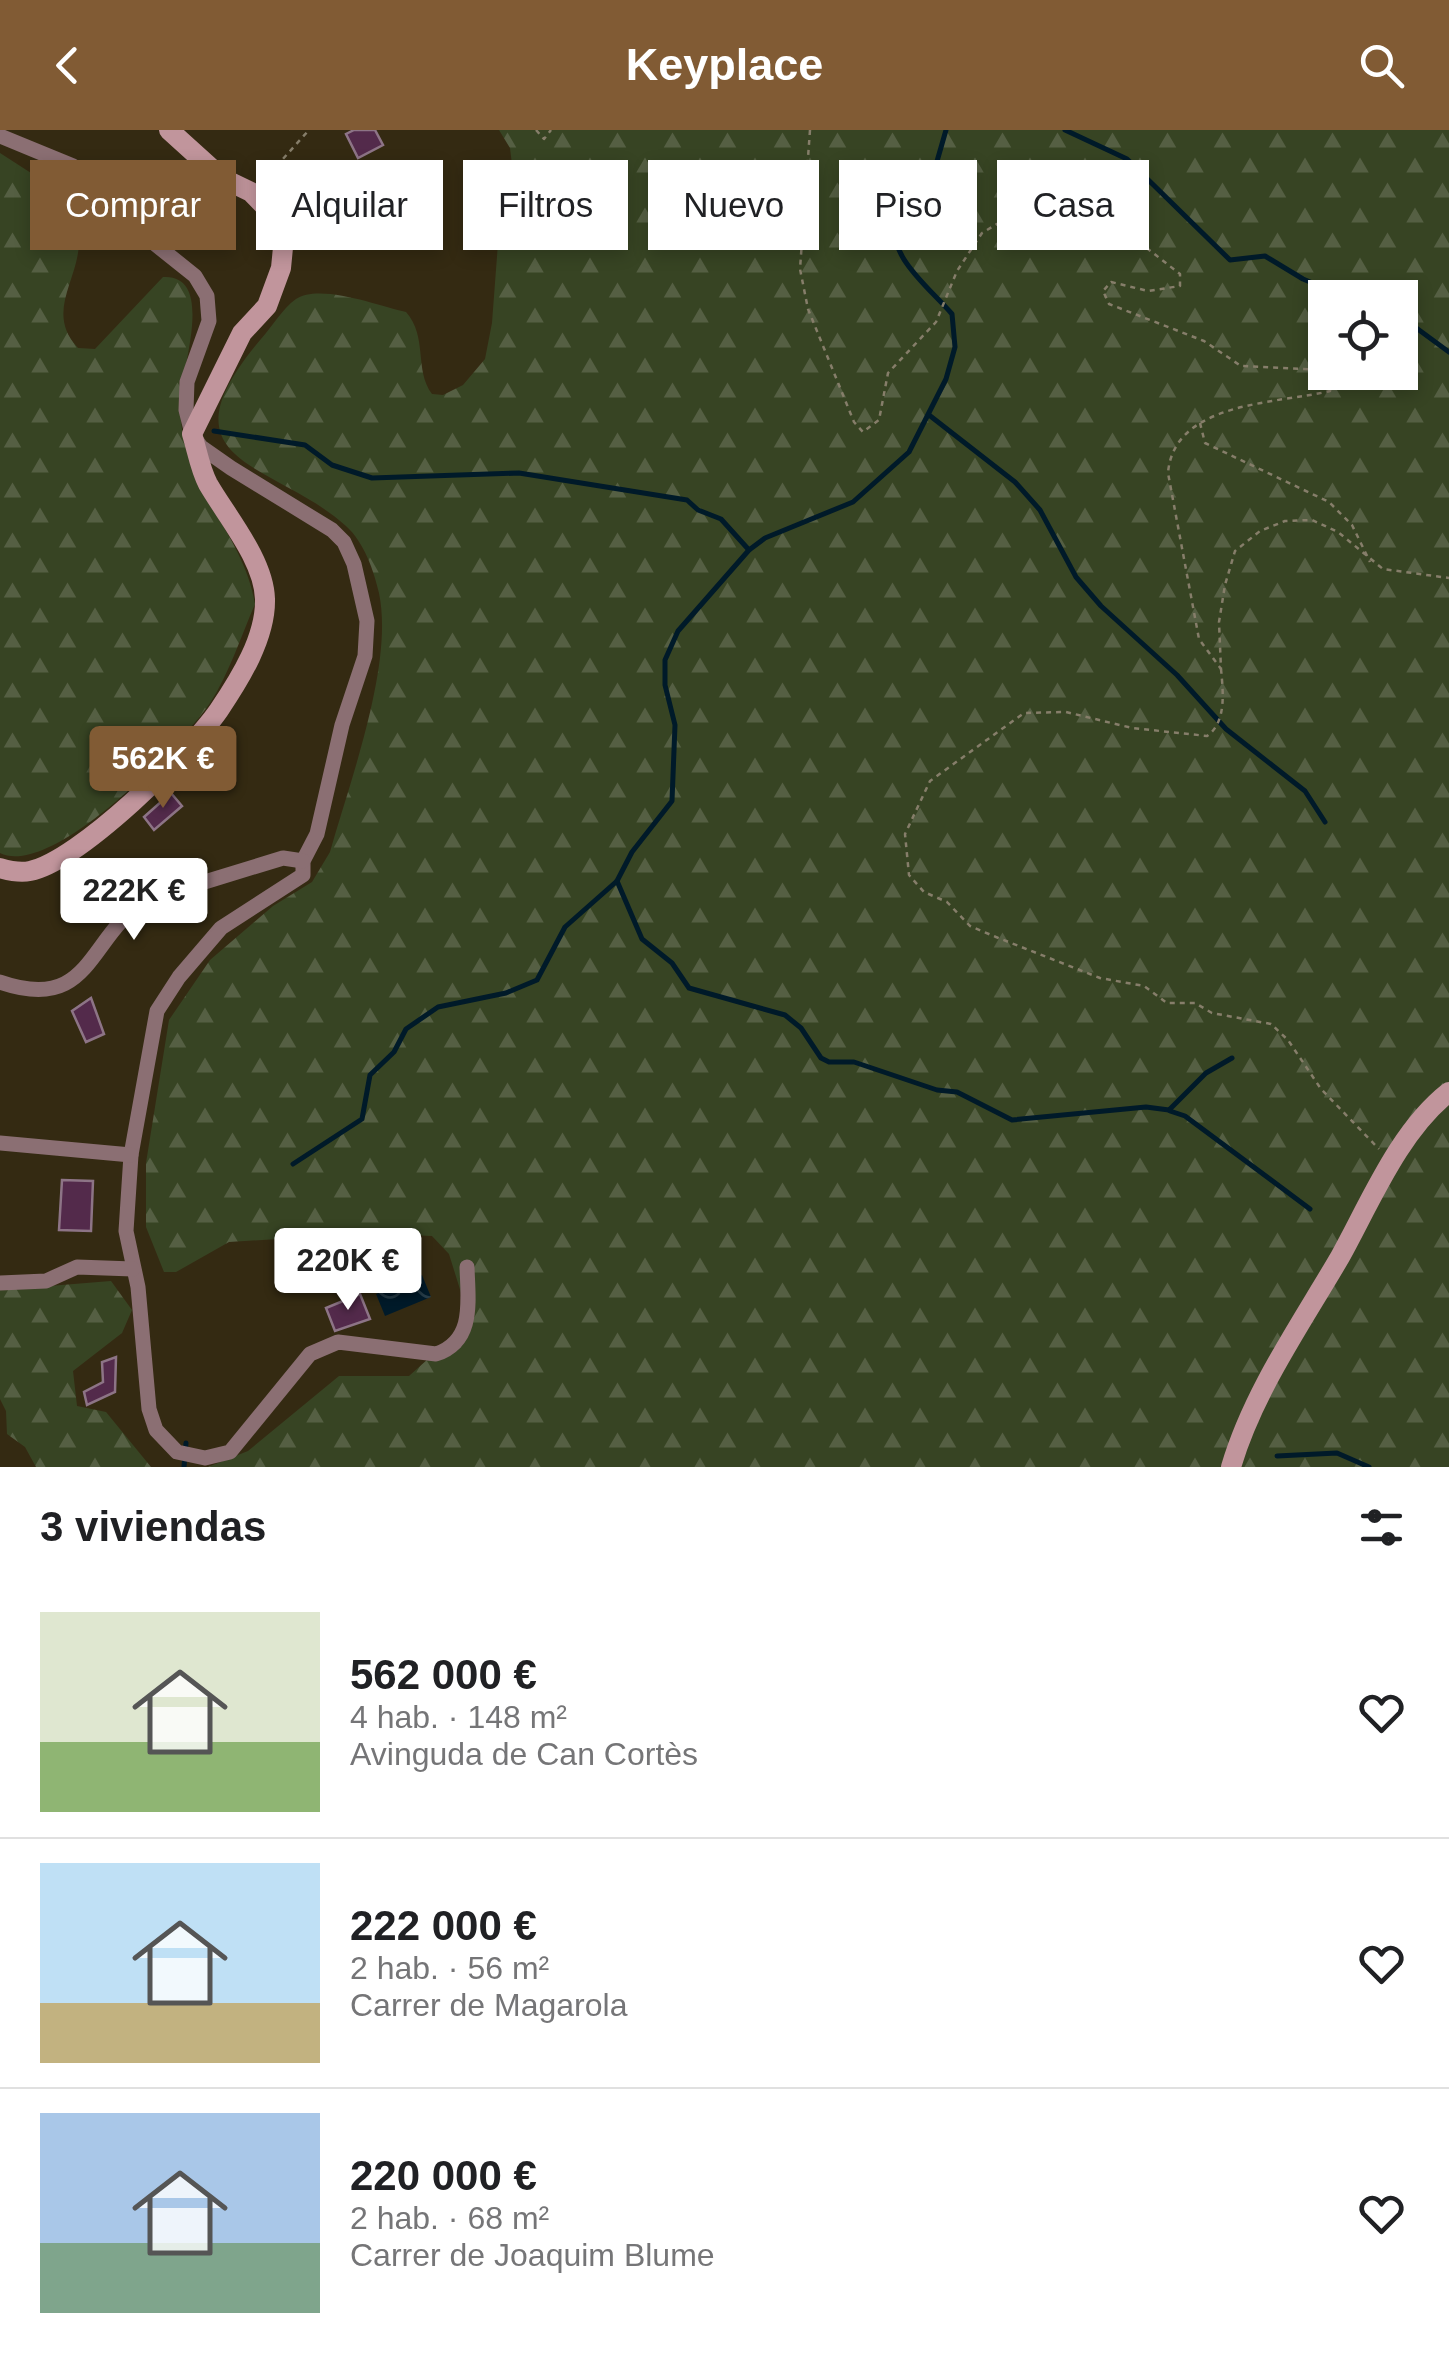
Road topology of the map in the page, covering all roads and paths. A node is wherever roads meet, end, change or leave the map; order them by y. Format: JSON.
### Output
{"nodes":[{"id":1,"x":170,"y":130,"type":"edge"},
{"id":2,"x":309,"y":130,"type":"edge"},
{"id":3,"x":536,"y":130,"type":"edge"},
{"id":4,"x":551,"y":130,"type":"edge"},
{"id":5,"x":810,"y":130,"type":"edge"},
{"id":6,"x":0,"y":136,"type":"edge"},
{"id":7,"x":251,"y":192,"type":"junction"},
{"id":8,"x":1308,"y":370,"type":"edge"},
{"id":9,"x":1330,"y":390,"type":"edge"},
{"id":10,"x":1200,"y":422,"type":"junction"},
{"id":11,"x":192,"y":434,"type":"junction"},
{"id":12,"x":1371,"y":563,"type":"junction"},
{"id":13,"x":1449,"y":578,"type":"edge"},
{"id":14,"x":1222,"y":669,"type":"junction"},
{"id":15,"x":303,"y":861,"type":"junction"},
{"id":16,"x":0,"y":868,"type":"edge"},
{"id":17,"x":0,"y":982,"type":"edge"},
{"id":18,"x":1449,"y":1092,"type":"edge"},
{"id":19,"x":0,"y":1143,"type":"edge"},
{"id":20,"x":131,"y":1154,"type":"junction"},
{"id":21,"x":1394,"y":1162,"type":"junction"},
{"id":22,"x":467,"y":1267,"type":"dead end"},
{"id":23,"x":132,"y":1270,"type":"junction"},
{"id":24,"x":0,"y":1282,"type":"edge"},
{"id":25,"x":1232,"y":1467,"type":"edge"}],
"edges":[{"from":1,"to":7,"type":"street"},
{"from":2,"to":7,"type":"path"},
{"from":3,"to":4,"type":"path"},
{"from":5,"to":8,"type":"path"},
{"from":6,"to":11,"type":"street"},
{"from":7,"to":11,"type":"street"},
{"from":9,"to":10,"type":"path"},
{"from":10,"to":12,"type":"path"},
{"from":10,"to":14,"type":"path"},
{"from":11,"to":15,"type":"street"},
{"from":11,"to":16,"type":"street"},
{"from":12,"to":13,"type":"path"},
{"from":12,"to":14,"type":"path"},
{"from":14,"to":21,"type":"path"},
{"from":15,"to":17,"type":"street"},
{"from":15,"to":20,"type":"street"},
{"from":18,"to":21,"type":"street"},
{"from":19,"to":20,"type":"street"},
{"from":20,"to":23,"type":"street"},
{"from":21,"to":25,"type":"street"},
{"from":22,"to":23,"type":"street"},
{"from":23,"to":24,"type":"street"}]}
